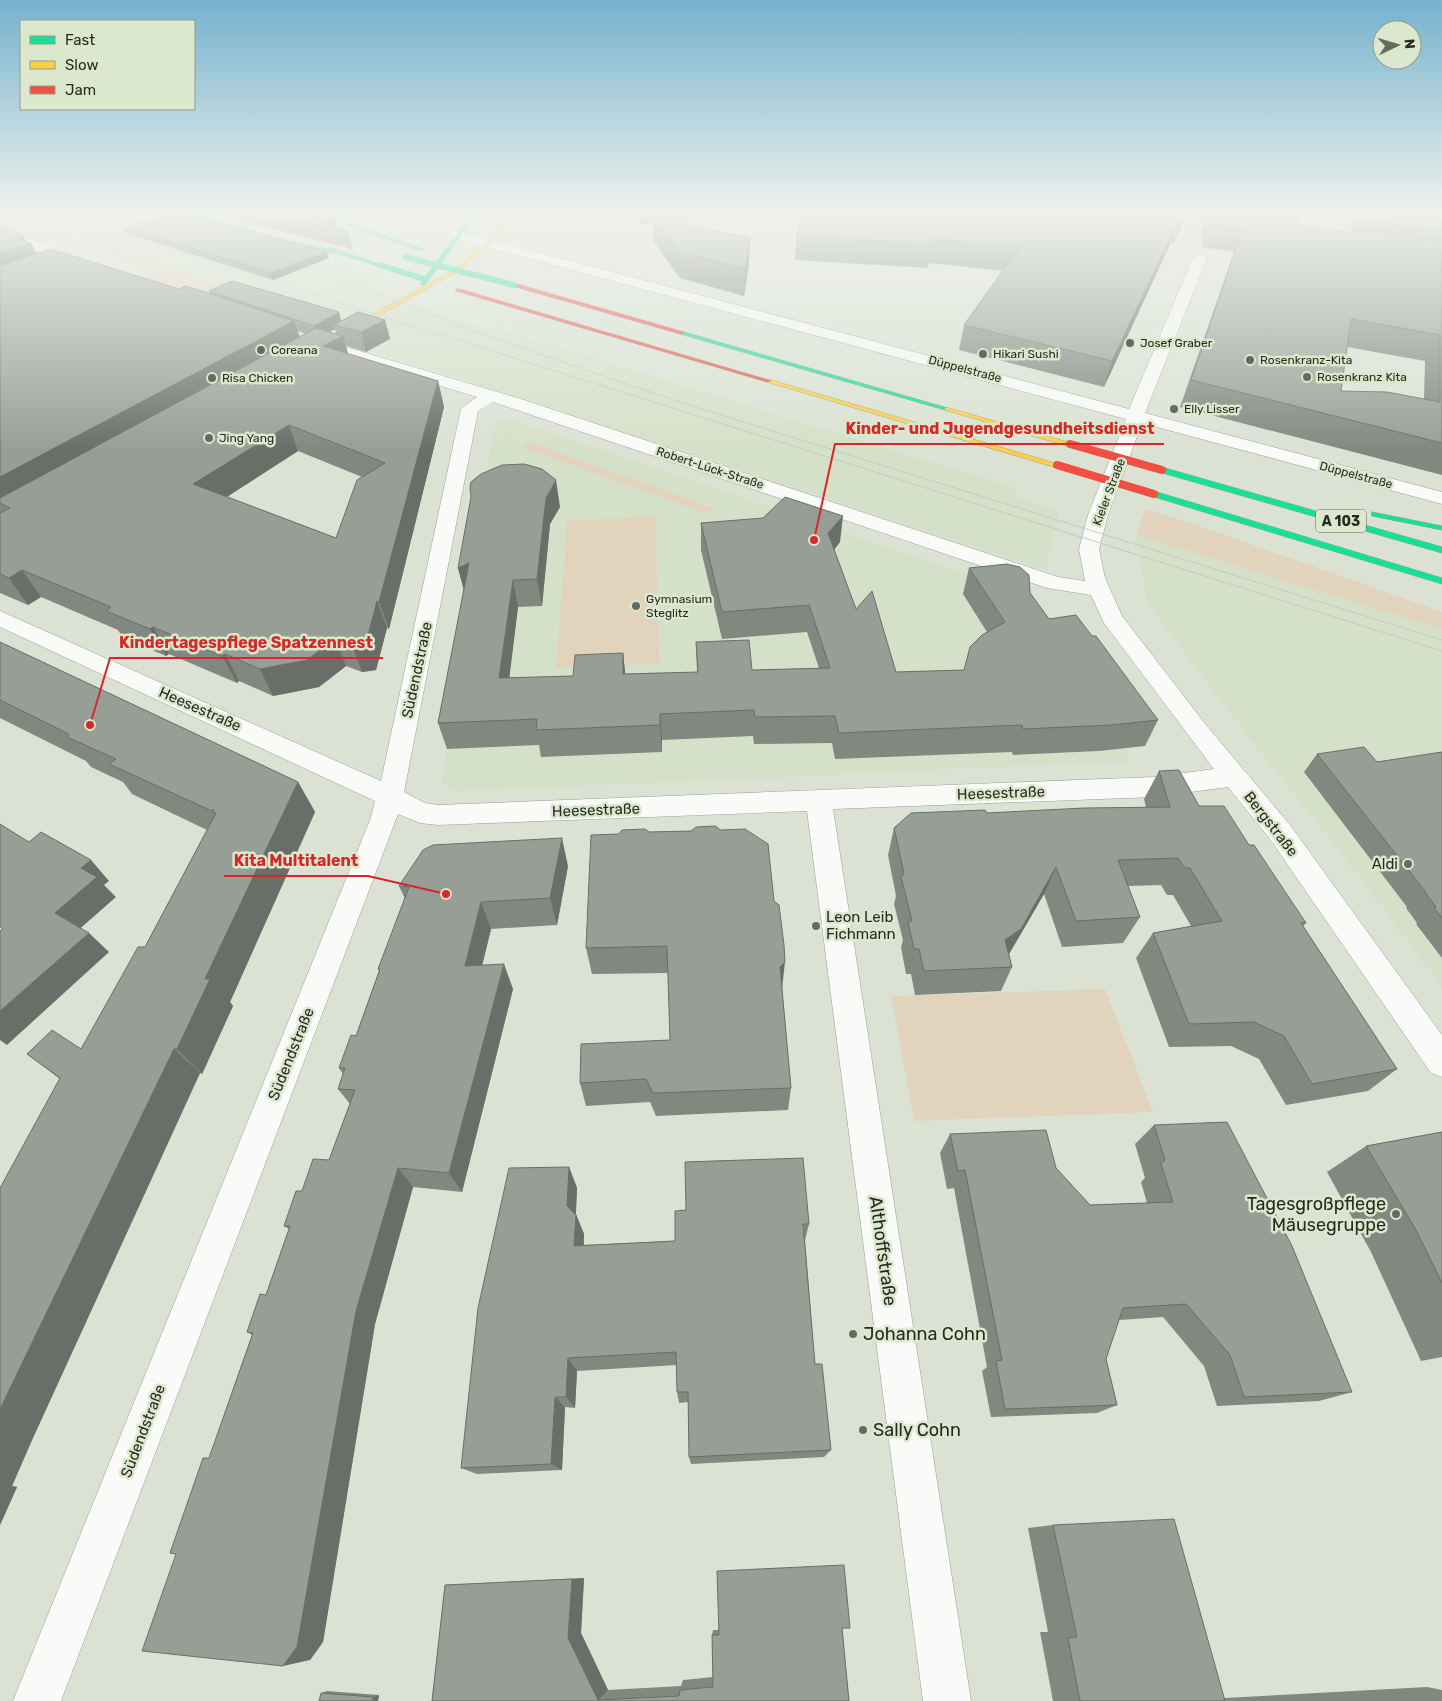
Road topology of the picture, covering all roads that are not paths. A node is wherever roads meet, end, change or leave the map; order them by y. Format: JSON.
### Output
{"nodes":[{"id":1,"x":412,"y":293,"type":"edge"},
{"id":2,"x":476,"y":293,"type":"edge"},
{"id":3,"x":543,"y":293,"type":"edge"},
{"id":4,"x":678,"y":293,"type":"edge"},
{"id":5,"x":1186,"y":293,"type":"edge"},
{"id":6,"x":300,"y":338,"type":"edge"},
{"id":7,"x":316,"y":349,"type":"junction"},
{"id":8,"x":490,"y":396,"type":"junction"},
{"id":9,"x":1136,"y":415,"type":"junction"},
{"id":10,"x":1241,"y":492,"type":"junction"},
{"id":11,"x":1442,"y":498,"type":"edge"},
{"id":12,"x":1344,"y":509,"type":"dead end"},
{"id":13,"x":1363,"y":512,"type":"dead end"},
{"id":14,"x":1242,"y":522,"type":"junction"},
{"id":15,"x":1442,"y":528,"type":"edge"},
{"id":16,"x":1442,"y":550,"type":"edge"},
{"id":17,"x":1357,"y":568,"type":"dead end"},
{"id":18,"x":1442,"y":580,"type":"edge"},
{"id":19,"x":1097,"y":589,"type":"junction"},
{"id":20,"x":0,"y":618,"type":"edge"},
{"id":21,"x":1235,"y":777,"type":"junction"},
{"id":22,"x":390,"y":798,"type":"junction"},
{"id":23,"x":820,"y":801,"type":"junction"},
{"id":24,"x":1442,"y":1062,"type":"edge"},
{"id":25,"x":36,"y":1701,"type":"edge"},
{"id":26,"x":946,"y":1701,"type":"edge"}],
"edges":[{"from":1,"to":7,"type":"main road"},
{"from":2,"to":14,"type":"main road","number":"A 103","bridge":true},
{"from":3,"to":10,"type":"main road","number":"A 103","bridge":true},
{"from":4,"to":9,"type":"street","name":"Düppelstraße"},
{"from":5,"to":9,"type":"street","name":"Kieler Straße"},
{"from":6,"to":7,"type":"street","name":"Robert-Lück-Straße"},
{"from":7,"to":8,"type":"street","name":"Robert-Lück-Straße"},
{"from":8,"to":19,"type":"street","name":"Robert-Lück-Straße"},
{"from":8,"to":22,"type":"street","name":"Südendstraße"},
{"from":9,"to":11,"type":"street","name":"Düppelstraße"},
{"from":9,"to":19,"type":"street","name":"Kieler Straße"},
{"from":10,"to":12,"type":"main road"},
{"from":10,"to":16,"type":"main road","number":"A 103"},
{"from":13,"to":15,"type":"main road"},
{"from":14,"to":17,"type":"main road"},
{"from":14,"to":18,"type":"main road","number":"A 103"},
{"from":19,"to":21,"type":"street","name":"Bergstraße"},
{"from":20,"to":22,"type":"street","name":"Heesestraße"},
{"from":21,"to":23,"type":"street","name":"Heesestraße"},
{"from":21,"to":24,"type":"street","name":"Bergstraße"},
{"from":22,"to":23,"type":"street","name":"Heesestraße"},
{"from":22,"to":25,"type":"street","name":"Südendstraße"},
{"from":23,"to":26,"type":"street","name":"Althoffstraße"}]}
